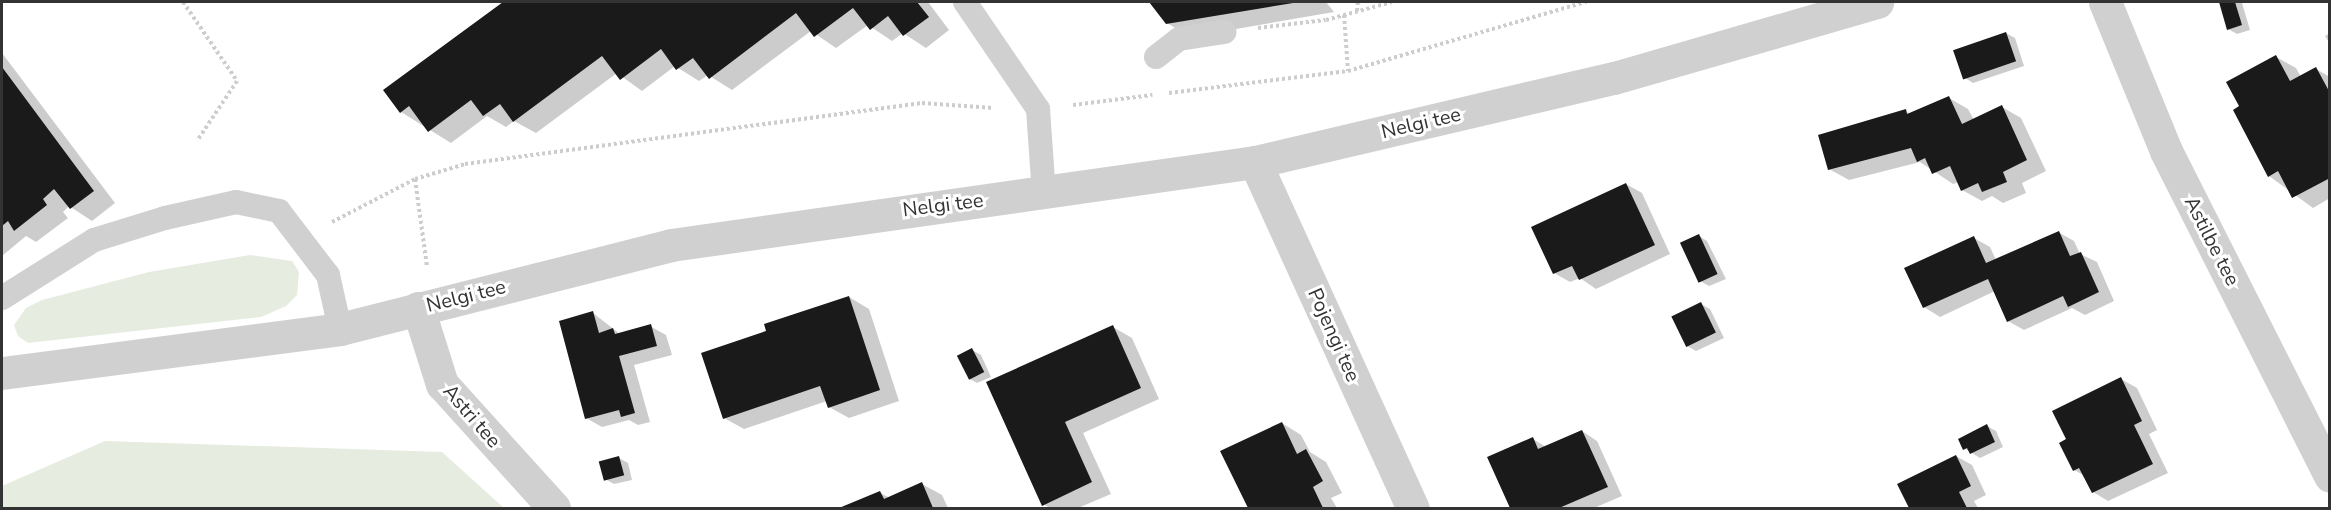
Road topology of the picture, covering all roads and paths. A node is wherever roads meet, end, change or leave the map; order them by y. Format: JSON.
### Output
{"nodes":[{"id":1,"x":183,"y":2,"type":"edge"},
{"id":2,"x":965,"y":2,"type":"edge"},
{"id":3,"x":1358,"y":2,"type":"edge"},
{"id":4,"x":1392,"y":2,"type":"edge"},
{"id":5,"x":1586,"y":2,"type":"edge"},
{"id":6,"x":1877,"y":2,"type":"edge"},
{"id":7,"x":2105,"y":2,"type":"edge"},
{"id":8,"x":1357,"y":11,"type":"junction"},
{"id":9,"x":1789,"y":14,"type":"edge"},
{"id":10,"x":1344,"y":15,"type":"junction"},
{"id":11,"x":1224,"y":32,"type":"joint"},
{"id":12,"x":1156,"y":57,"type":"dead end"},
{"id":13,"x":1348,"y":71,"type":"junction"},
{"id":14,"x":1038,"y":109,"type":"junction"},
{"id":15,"x":197,"y":141,"type":"dead end"},
{"id":16,"x":1255,"y":162,"type":"junction"},
{"id":17,"x":415,"y":179,"type":"junction"},
{"id":18,"x":1044,"y":194,"type":"junction"},
{"id":19,"x":279,"y":211,"type":"junction"},
{"id":20,"x":2,"y":298,"type":"edge"},
{"id":21,"x":418,"y":308,"type":"junction"},
{"id":22,"x":340,"y":329,"type":"junction"},
{"id":23,"x":2,"y":373,"type":"edge"},
{"id":24,"x":2330,"y":476,"type":"edge"},
{"id":25,"x":554,"y":508,"type":"edge"},
{"id":26,"x":1413,"y":508,"type":"edge"}],
"edges":[{"from":1,"to":15,"type":"path"},
{"from":2,"to":14,"type":"lane"},
{"from":3,"to":8,"type":"path"},
{"from":4,"to":8,"type":"path"},
{"from":5,"to":13,"type":"path"},
{"from":6,"to":9,"type":"street","name":"Nelgi tee"},
{"from":7,"to":24,"type":"street","name":"Astilbe tee"},
{"from":8,"to":10,"type":"path"},
{"from":9,"to":16,"type":"street","name":"Nelgi tee"},
{"from":10,"to":11,"type":"path"},
{"from":10,"to":13,"type":"path"},
{"from":11,"to":12,"type":"lane"},
{"from":13,"to":14,"type":"path"},
{"from":14,"to":17,"type":"path"},
{"from":14,"to":18,"type":"lane"},
{"from":16,"to":18,"type":"street","name":"Nelgi tee"},
{"from":16,"to":26,"type":"street","name":"Pojengi tee"},
{"from":17,"to":19,"type":"path"},
{"from":17,"to":21,"type":"path"},
{"from":18,"to":21,"type":"street","name":"Nelgi tee"},
{"from":19,"to":20,"type":"lane"},
{"from":19,"to":22,"type":"lane"},
{"from":21,"to":22,"type":"street","name":"Nelgi tee"},
{"from":21,"to":25,"type":"street","name":"Astri tee"},
{"from":22,"to":23,"type":"street","name":"Nelgi tee"}]}
